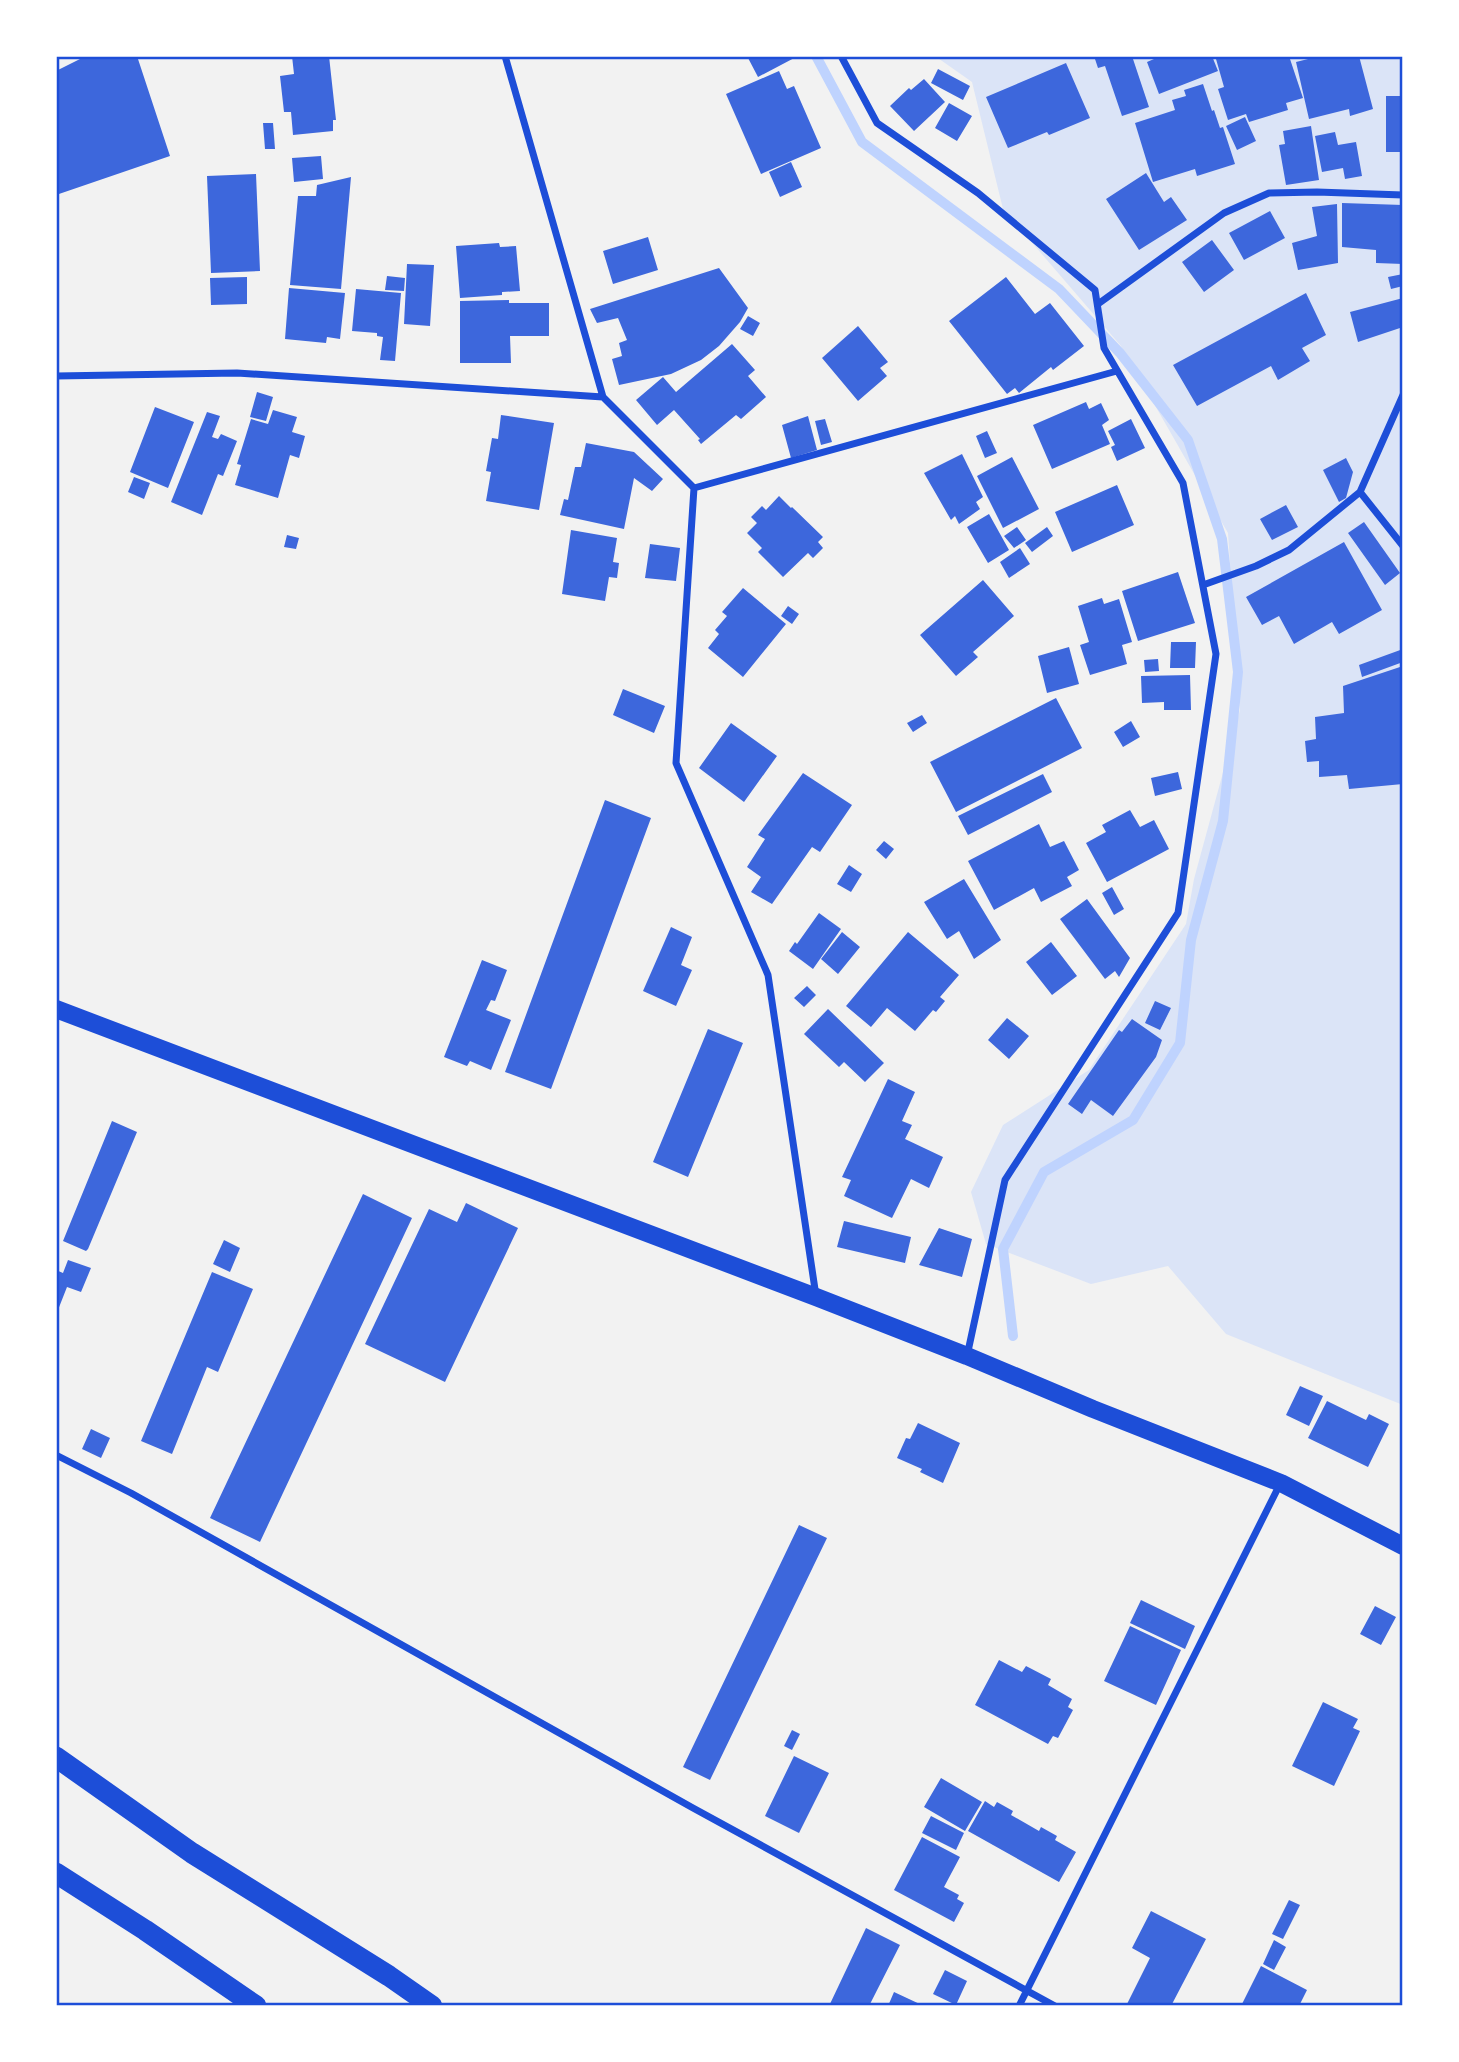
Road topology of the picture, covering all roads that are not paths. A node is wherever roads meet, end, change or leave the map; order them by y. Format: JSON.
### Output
{"nodes":[{"id":1,"x":505,"y":56,"type":"edge"},
{"id":2,"x":841,"y":56,"type":"edge"},
{"id":3,"x":1403,"y":195,"type":"edge"},
{"id":4,"x":1098,"y":304,"type":"junction"},
{"id":5,"x":1117,"y":371,"type":"junction"},
{"id":6,"x":56,"y":376,"type":"edge"},
{"id":7,"x":1403,"y":395,"type":"edge"},
{"id":8,"x":603,"y":397,"type":"junction"},
{"id":9,"x":694,"y":488,"type":"junction"},
{"id":10,"x":1360,"y":492,"type":"junction"},
{"id":11,"x":1403,"y":546,"type":"edge"},
{"id":12,"x":1204,"y":584,"type":"junction"},
{"id":13,"x":56,"y":1009,"type":"edge"},
{"id":14,"x":816,"y":1297,"type":"junction"},
{"id":15,"x":967,"y":1356,"type":"junction"},
{"id":16,"x":56,"y":1455,"type":"edge"},
{"id":17,"x":1281,"y":1483,"type":"junction"},
{"id":18,"x":1403,"y":1546,"type":"edge"},
{"id":19,"x":56,"y":1757,"type":"edge"},
{"id":20,"x":56,"y":1873,"type":"edge"},
{"id":21,"x":1027,"y":1992,"type":"junction"},
{"id":22,"x":256,"y":2006,"type":"edge"},
{"id":23,"x":432,"y":2006,"type":"edge"},
{"id":24,"x":1019,"y":2006,"type":"edge"},
{"id":25,"x":1055,"y":2006,"type":"edge"}],
"edges":[{"from":1,"to":8,"type":"street"},
{"from":2,"to":4,"type":"street"},
{"from":3,"to":4,"type":"street"},
{"from":4,"to":5,"type":"street"},
{"from":5,"to":9,"type":"street"},
{"from":5,"to":12,"type":"street"},
{"from":6,"to":8,"type":"street"},
{"from":7,"to":10,"type":"street"},
{"from":8,"to":9,"type":"street"},
{"from":9,"to":14,"type":"street"},
{"from":10,"to":11,"type":"street"},
{"from":10,"to":12,"type":"street"},
{"from":12,"to":15,"type":"street"},
{"from":13,"to":14,"type":"main road"},
{"from":14,"to":15,"type":"main road"},
{"from":15,"to":17,"type":"main road"},
{"from":16,"to":21,"type":"street"},
{"from":17,"to":18,"type":"main road"},
{"from":17,"to":21,"type":"street"},
{"from":19,"to":23,"type":"highway"},
{"from":20,"to":22,"type":"highway"},
{"from":21,"to":24,"type":"street"},
{"from":21,"to":25,"type":"street"}]}
